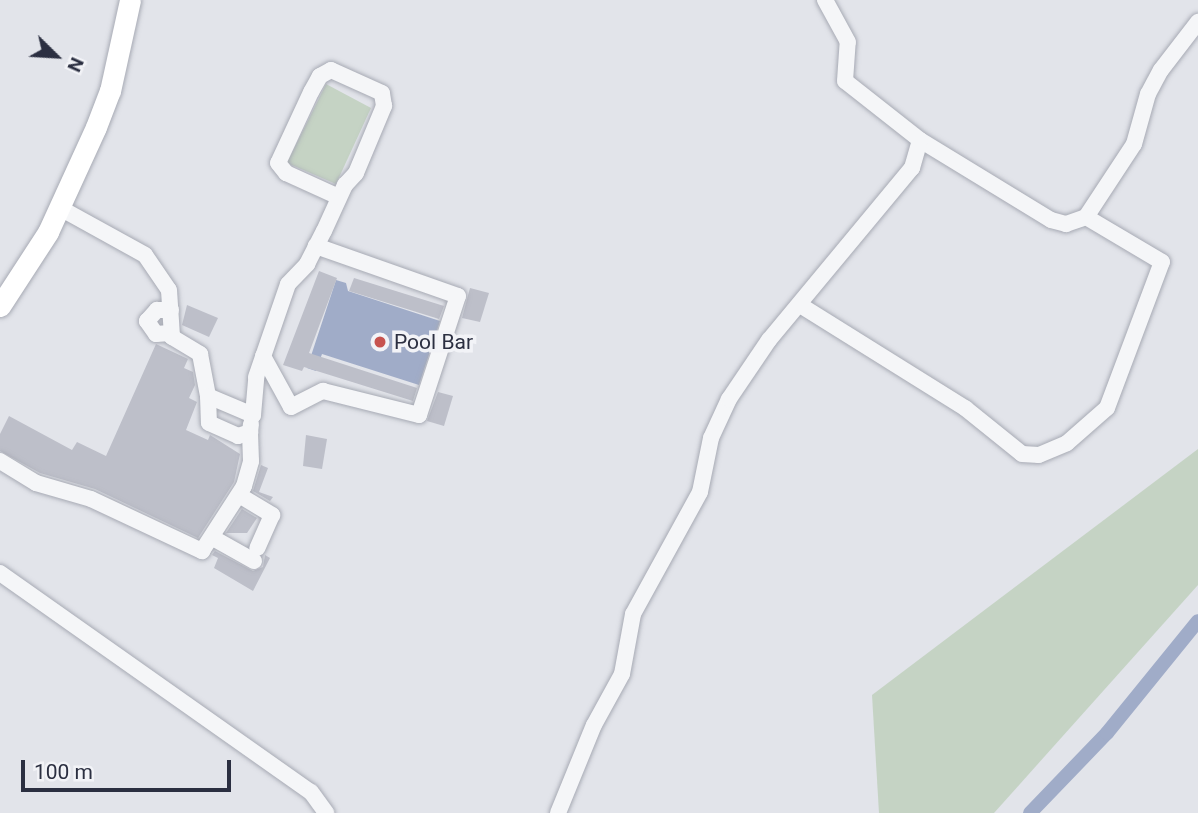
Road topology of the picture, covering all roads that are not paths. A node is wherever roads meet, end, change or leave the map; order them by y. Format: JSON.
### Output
{"nodes":[{"id":1,"x":130,"y":0,"type":"edge"},
{"id":2,"x":825,"y":0,"type":"edge"},
{"id":3,"x":1198,"y":22,"type":"edge"},
{"id":4,"x":920,"y":140,"type":"junction"},
{"id":5,"x":339,"y":197,"type":"junction"},
{"id":6,"x":60,"y":208,"type":"junction"},
{"id":7,"x":1086,"y":217,"type":"junction"},
{"id":8,"x":316,"y":246,"type":"junction"},
{"id":9,"x":800,"y":305,"type":"junction"},
{"id":10,"x":0,"y":306,"type":"edge"},
{"id":11,"x":171,"y":310,"type":"junction"},
{"id":12,"x":170,"y":333,"type":"junction"},
{"id":13,"x":263,"y":356,"type":"junction"},
{"id":14,"x":208,"y":396,"type":"junction"},
{"id":15,"x":253,"y":415,"type":"junction"},
{"id":16,"x":250,"y":432,"type":"junction"},
{"id":17,"x":0,"y":461,"type":"edge"},
{"id":18,"x":239,"y":495,"type":"junction"},
{"id":19,"x":213,"y":538,"type":"junction"},
{"id":20,"x":0,"y":573,"type":"edge"},
{"id":21,"x":326,"y":813,"type":"edge"},
{"id":22,"x":558,"y":813,"type":"edge"}],
"edges":[{"from":1,"to":6,"type":"main road"},
{"from":2,"to":4,"type":"street"},
{"from":3,"to":7,"type":"street"},
{"from":4,"to":7,"type":"street"},
{"from":4,"to":9,"type":"street"},
{"from":5,"to":5,"type":"street"},
{"from":5,"to":8,"type":"street"},
{"from":6,"to":10,"type":"main road"},
{"from":6,"to":11,"type":"street"},
{"from":7,"to":9,"type":"street"},
{"from":8,"to":13,"type":"street"},
{"from":8,"to":13,"type":"street"},
{"from":9,"to":22,"type":"street"},
{"from":11,"to":12,"type":"street"},
{"from":11,"to":12,"type":"street"},
{"from":12,"to":14,"type":"street"},
{"from":13,"to":15,"type":"street"},
{"from":14,"to":15,"type":"street"},
{"from":14,"to":16,"type":"street"},
{"from":15,"to":16,"type":"street"},
{"from":16,"to":18,"type":"street"},
{"from":17,"to":19,"type":"street"},
{"from":18,"to":19,"type":"street"},
{"from":18,"to":19,"type":"street"},
{"from":20,"to":21,"type":"street"}]}
